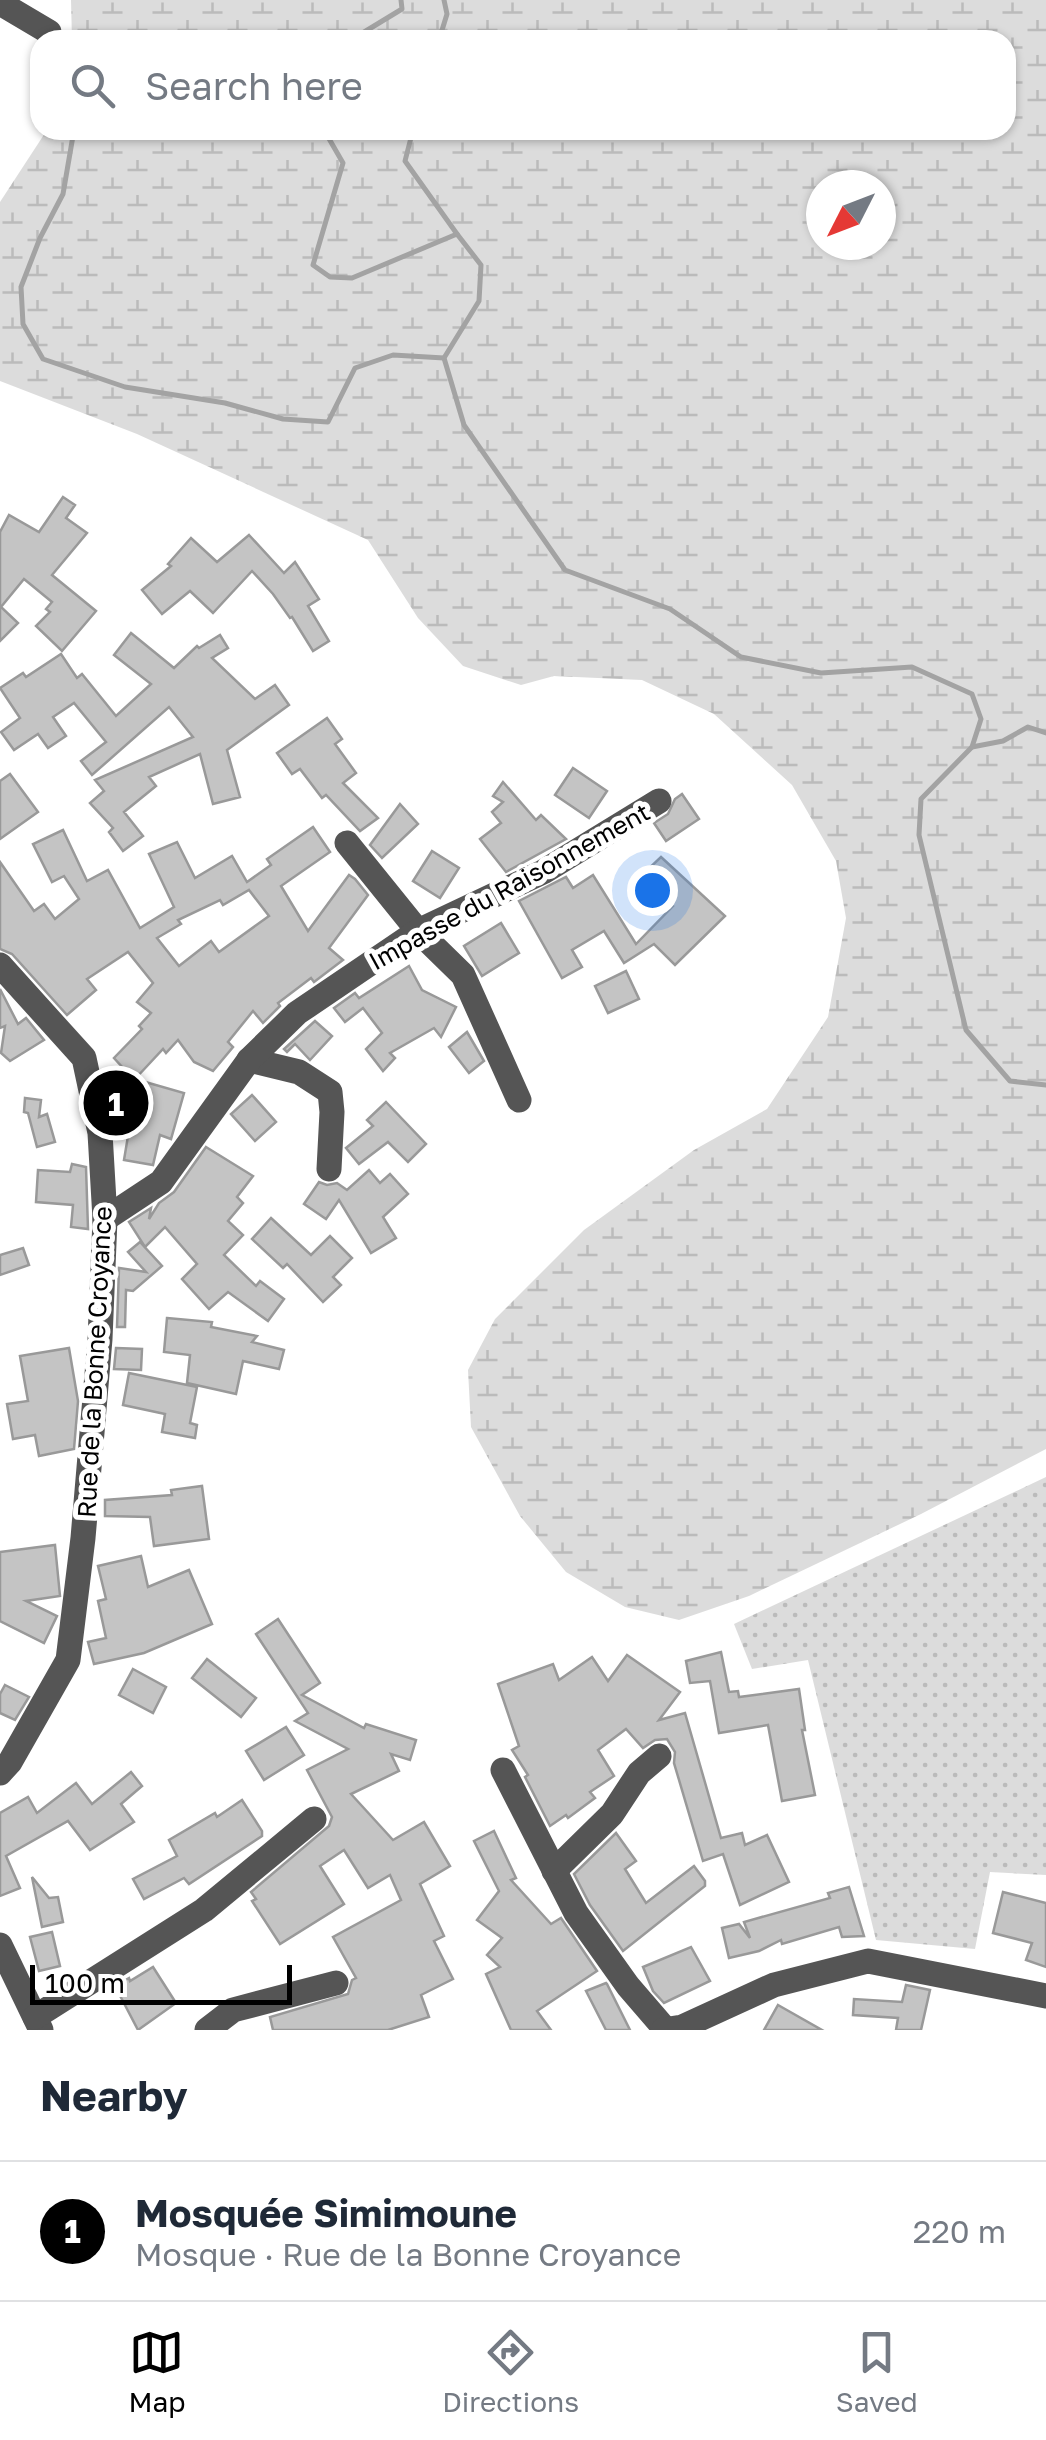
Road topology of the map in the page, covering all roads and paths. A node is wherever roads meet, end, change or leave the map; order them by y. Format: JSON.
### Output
{"nodes":[{"id":1,"x":0,"y":3,"type":"edge"},
{"id":2,"x":45,"y":30,"type":"edge"},
{"id":3,"x":659,"y":801,"type":"dead end"},
{"id":4,"x":346,"y":843,"type":"dead end"},
{"id":5,"x":418,"y":931,"type":"junction"},
{"id":6,"x":0,"y":965,"type":"edge"},
{"id":7,"x":249,"y":1060,"type":"junction"},
{"id":8,"x":518,"y":1100,"type":"dead end"},
{"id":9,"x":329,"y":1169,"type":"dead end"},
{"id":10,"x":105,"y":1218,"type":"junction"},
{"id":11,"x":659,"y":1756,"type":"dead end"},
{"id":12,"x":503,"y":1770,"type":"dead end"},
{"id":13,"x":0,"y":1773,"type":"edge"},
{"id":14,"x":314,"y":1819,"type":"dead end"},
{"id":15,"x":554,"y":1871,"type":"junction"},
{"id":16,"x":0,"y":1946,"type":"edge"},
{"id":17,"x":336,"y":1983,"type":"dead end"},
{"id":18,"x":1046,"y":1996,"type":"edge"},
{"id":19,"x":38,"y":2024,"type":"edge"},
{"id":20,"x":673,"y":2029,"type":"edge"},
{"id":21,"x":207,"y":2030,"type":"edge"}],
"edges":[{"from":1,"to":2,"type":"street"},
{"from":3,"to":5,"type":"street","name":"Impasse du Raisonnement"},
{"from":4,"to":5,"type":"street"},
{"from":5,"to":7,"type":"street","name":"Impasse du Raisonnement"},
{"from":5,"to":8,"type":"street"},
{"from":6,"to":10,"type":"street","name":"Rue de la Bonne Croyance"},
{"from":7,"to":9,"type":"street"},
{"from":7,"to":10,"type":"street","name":"Impasse du Raisonnement"},
{"from":10,"to":13,"type":"street","name":"Rue de la Bonne Croyance"},
{"from":11,"to":15,"type":"street"},
{"from":12,"to":15,"type":"street"},
{"from":14,"to":19,"type":"street"},
{"from":15,"to":20,"type":"street"},
{"from":16,"to":19,"type":"street"},
{"from":17,"to":21,"type":"street"},
{"from":18,"to":20,"type":"street"}]}
